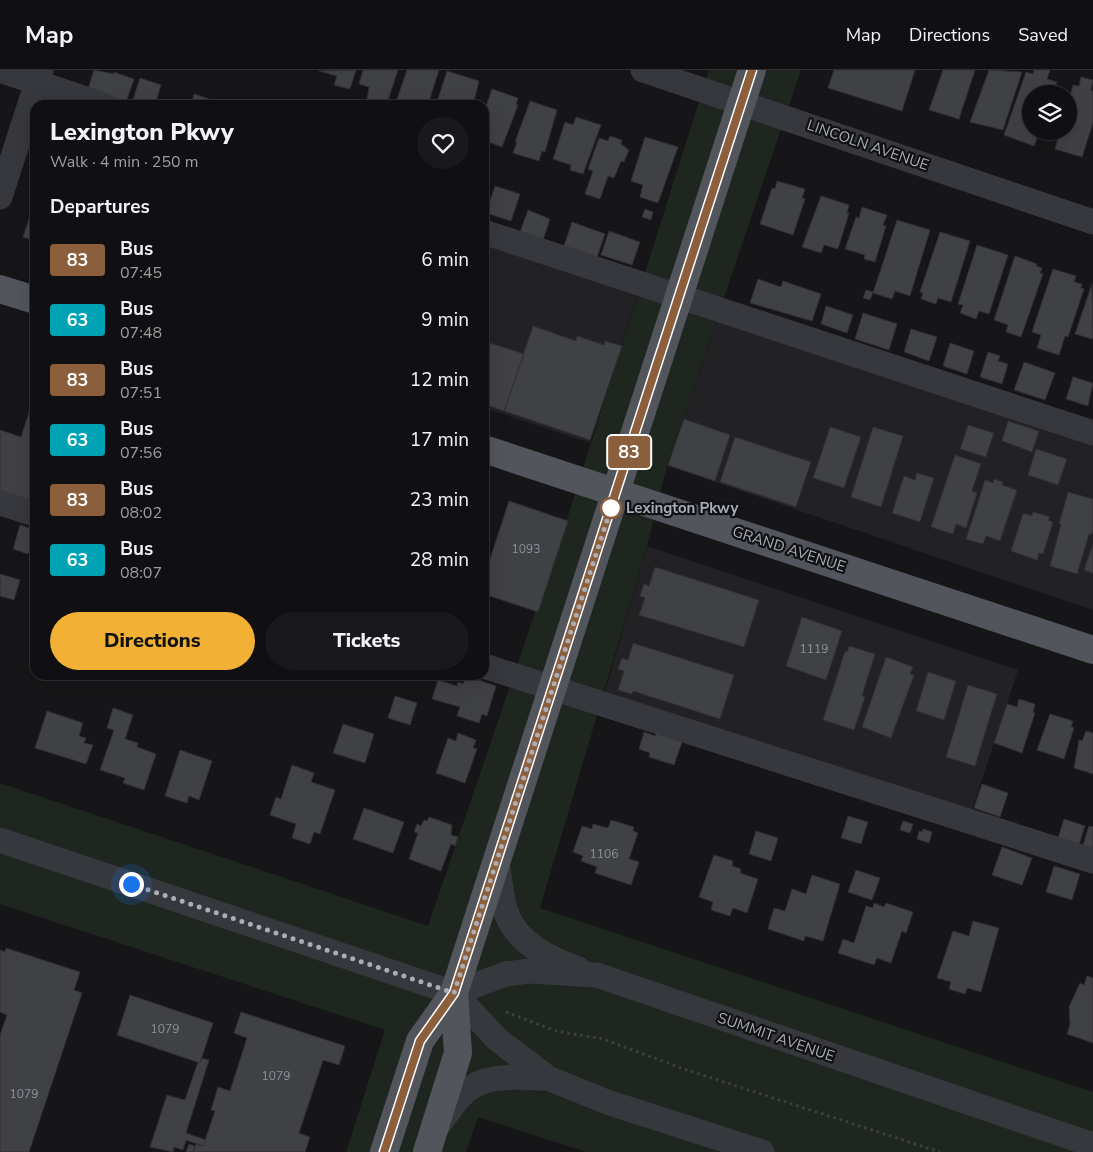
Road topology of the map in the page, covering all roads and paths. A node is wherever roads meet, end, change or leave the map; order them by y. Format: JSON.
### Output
{"nodes":[{"id":1,"x":0,"y":70,"type":"edge"},
{"id":2,"x":643,"y":70,"type":"edge"},
{"id":3,"x":752,"y":70,"type":"edge"},
{"id":4,"x":39,"y":76,"type":"edge"},
{"id":5,"x":31,"y":100,"type":"edge"},
{"id":6,"x":93,"y":100,"type":"edge"},
{"id":7,"x":742,"y":102,"type":"junction"},
{"id":8,"x":30,"y":104,"type":"edge"},
{"id":9,"x":0,"y":197,"type":"edge"},
{"id":10,"x":1093,"y":222,"type":"edge"},
{"id":11,"x":489,"y":234,"type":"edge"},
{"id":12,"x":0,"y":289,"type":"edge"},
{"id":13,"x":679,"y":297,"type":"junction"},
{"id":14,"x":30,"y":298,"type":"edge"},
{"id":15,"x":1093,"y":434,"type":"edge"},
{"id":16,"x":489,"y":451,"type":"edge"},
{"id":17,"x":616,"y":492,"type":"junction"},
{"id":18,"x":0,"y":503,"type":"edge"},
{"id":19,"x":30,"y":512,"type":"edge"},
{"id":20,"x":1093,"y":650,"type":"edge"},
{"id":21,"x":489,"y":668,"type":"edge"},
{"id":22,"x":552,"y":689,"type":"junction"},
{"id":23,"x":0,"y":840,"type":"edge"},
{"id":24,"x":1093,"y":861,"type":"edge"},
{"id":25,"x":497,"y":862,"type":"junction"},
{"id":26,"x":597,"y":975,"type":"junction"},
{"id":27,"x":454,"y":993,"type":"junction"},
{"id":28,"x":503,"y":1011,"type":"dead end"},
{"id":29,"x":548,"y":1078,"type":"junction"},
{"id":30,"x":431,"y":1141,"type":"edge"},
{"id":31,"x":1093,"y":1145,"type":"edge"},
{"id":32,"x":384,"y":1152,"type":"edge"},
{"id":33,"x":762,"y":1152,"type":"edge"},
{"id":34,"x":940,"y":1152,"type":"edge"}],
"edges":[{"from":1,"to":4,"type":"street"},
{"from":2,"to":7,"type":"street","name":"LINCOLN AVENUE"},
{"from":3,"to":7,"type":"main road"},
{"from":4,"to":5,"type":"street"},
{"from":4,"to":6,"type":"street"},
{"from":7,"to":10,"type":"street","name":"LINCOLN AVENUE"},
{"from":7,"to":13,"type":"main road"},
{"from":8,"to":9,"type":"street"},
{"from":11,"to":13,"type":"street"},
{"from":12,"to":14,"type":"main road"},
{"from":13,"to":15,"type":"street"},
{"from":13,"to":17,"type":"main road"},
{"from":16,"to":17,"type":"main road","name":"GRAND AVENUE"},
{"from":17,"to":20,"type":"main road","name":"GRAND AVENUE"},
{"from":17,"to":22,"type":"main road"},
{"from":18,"to":19,"type":"street"},
{"from":21,"to":22,"type":"street"},
{"from":22,"to":24,"type":"street"},
{"from":22,"to":25,"type":"main road"},
{"from":23,"to":27,"type":"street"},
{"from":25,"to":26,"type":"street"},
{"from":25,"to":27,"type":"main road"},
{"from":26,"to":27,"type":"street","name":"SUMMIT AVENUE"},
{"from":26,"to":31,"type":"street","name":"SUMMIT AVENUE"},
{"from":27,"to":29,"type":"street"},
{"from":27,"to":30,"type":"main road"},
{"from":27,"to":32,"type":"main road"},
{"from":28,"to":34,"type":"path"},
{"from":29,"to":30,"type":"street"},
{"from":29,"to":33,"type":"street"}]}
